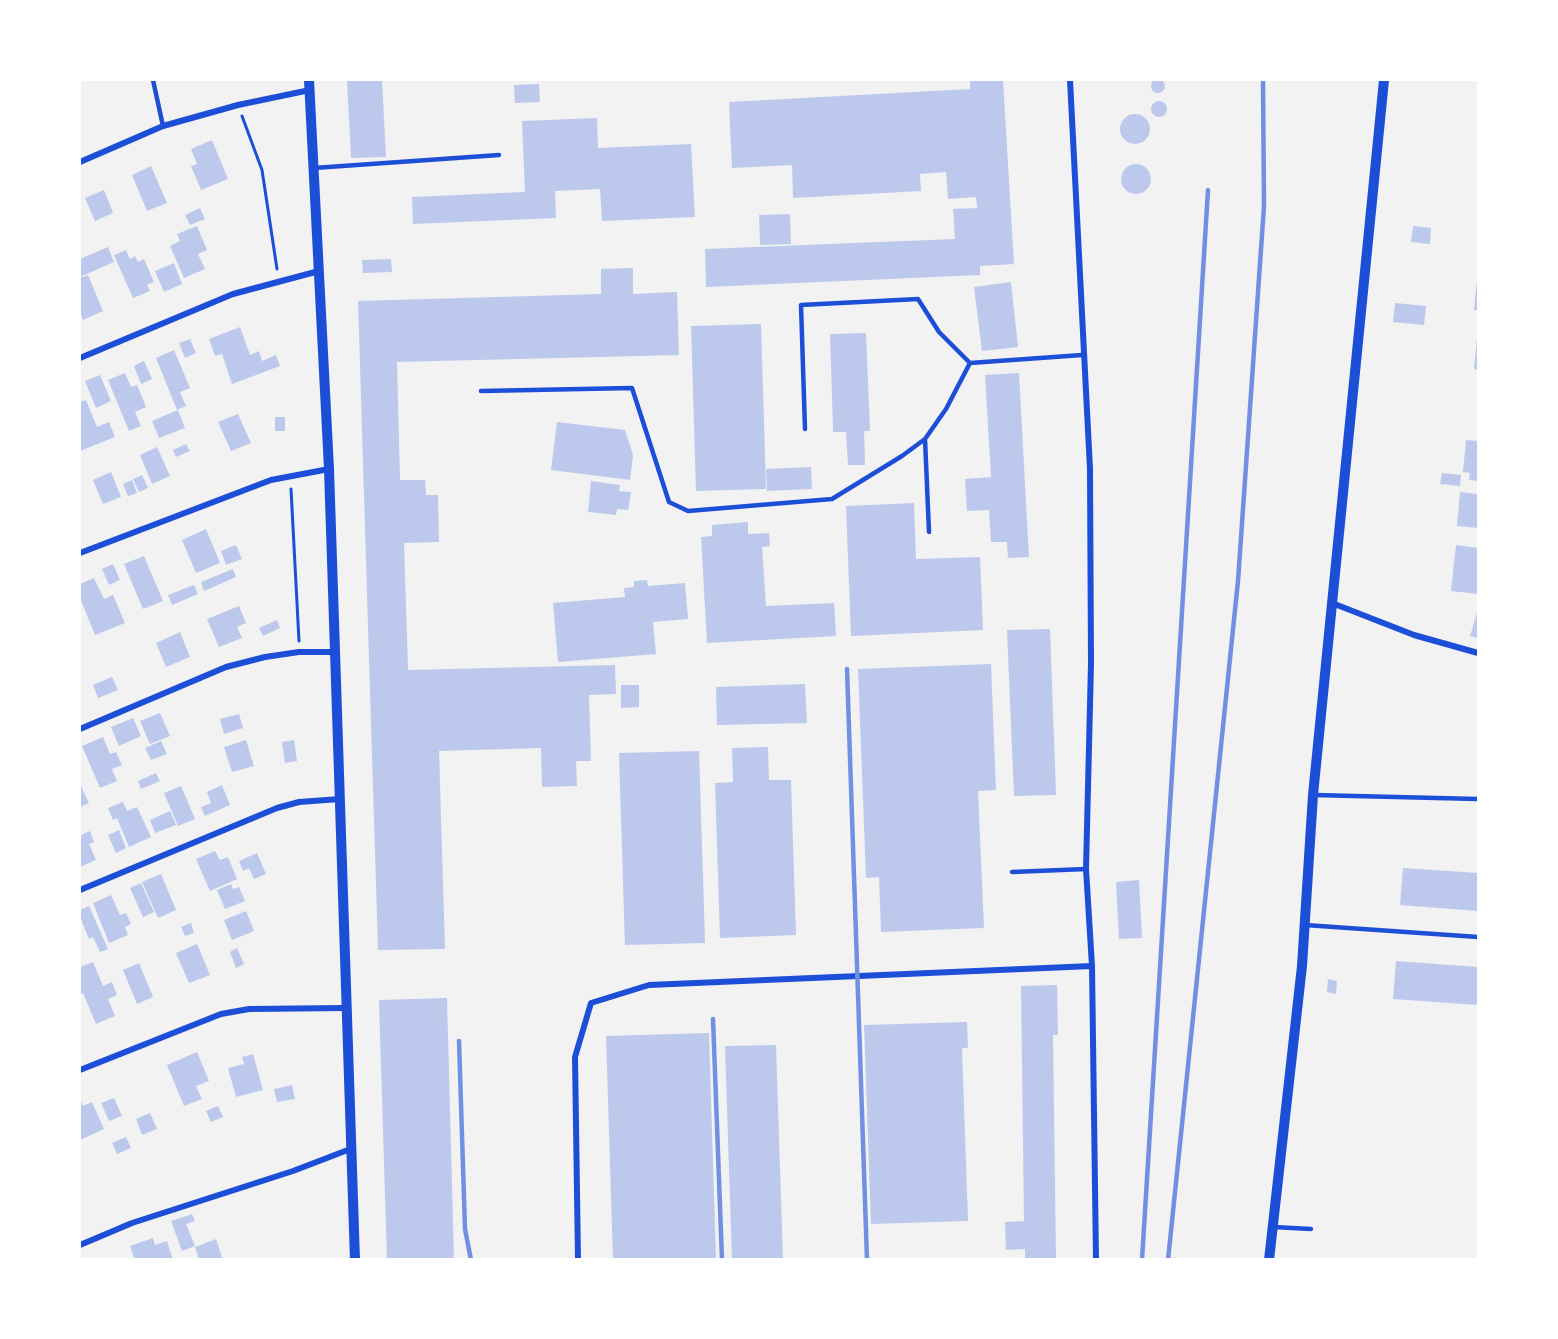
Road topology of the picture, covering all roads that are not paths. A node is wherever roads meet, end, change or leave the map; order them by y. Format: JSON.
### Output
{"nodes":[{"id":1,"x":153,"y":80,"type":"edge"},
{"id":2,"x":1070,"y":80,"type":"edge"},
{"id":3,"x":1384,"y":80,"type":"edge"},
{"id":4,"x":309,"y":85,"type":"edge"},
{"id":5,"x":163,"y":126,"type":"junction"},
{"id":6,"x":499,"y":155,"type":"dead end"},
{"id":7,"x":80,"y":162,"type":"edge"},
{"id":8,"x":314,"y":168,"type":"junction"},
{"id":9,"x":319,"y":271,"type":"junction"},
{"id":10,"x":1082,"y":355,"type":"junction"},
{"id":11,"x":80,"y":358,"type":"edge"},
{"id":12,"x":970,"y":363,"type":"junction"},
{"id":13,"x":481,"y":391,"type":"dead end"},
{"id":14,"x":805,"y":429,"type":"dead end"},
{"id":15,"x":925,"y":439,"type":"junction"},
{"id":16,"x":329,"y":469,"type":"junction"},
{"id":17,"x":929,"y":532,"type":"dead end"},
{"id":18,"x":80,"y":553,"type":"edge"},
{"id":19,"x":1331,"y":602,"type":"junction"},
{"id":20,"x":336,"y":652,"type":"junction"},
{"id":21,"x":1479,"y":653,"type":"edge"},
{"id":22,"x":80,"y":729,"type":"edge"},
{"id":23,"x":1313,"y":795,"type":"junction"},
{"id":24,"x":341,"y":799,"type":"junction"},
{"id":25,"x":1479,"y":799,"type":"edge"},
{"id":26,"x":1086,"y":869,"type":"junction"},
{"id":27,"x":1012,"y":872,"type":"dead end"},
{"id":28,"x":80,"y":891,"type":"edge"},
{"id":29,"x":1305,"y":925,"type":"junction"},
{"id":30,"x":1479,"y":938,"type":"edge"},
{"id":31,"x":1092,"y":966,"type":"junction"},
{"id":32,"x":345,"y":1008,"type":"junction"},
{"id":33,"x":80,"y":1070,"type":"edge"},
{"id":34,"x":353,"y":1148,"type":"junction"},
{"id":35,"x":1273,"y":1227,"type":"junction"},
{"id":36,"x":1311,"y":1229,"type":"dead end"},
{"id":37,"x":80,"y":1245,"type":"edge"},
{"id":38,"x":355,"y":1260,"type":"edge"},
{"id":39,"x":578,"y":1260,"type":"edge"},
{"id":40,"x":1096,"y":1260,"type":"edge"},
{"id":41,"x":1269,"y":1260,"type":"edge"}],
"edges":[{"from":1,"to":5,"type":"lane"},
{"from":2,"to":10,"type":"street"},
{"from":3,"to":19,"type":"street"},
{"from":4,"to":5,"type":"street"},
{"from":4,"to":8,"type":"street"},
{"from":5,"to":7,"type":"street"},
{"from":6,"to":8,"type":"lane"},
{"from":8,"to":9,"type":"street"},
{"from":9,"to":11,"type":"street"},
{"from":9,"to":16,"type":"street"},
{"from":10,"to":12,"type":"lane"},
{"from":10,"to":26,"type":"street"},
{"from":12,"to":14,"type":"lane"},
{"from":12,"to":15,"type":"lane"},
{"from":13,"to":15,"type":"lane"},
{"from":15,"to":17,"type":"lane"},
{"from":16,"to":18,"type":"street"},
{"from":16,"to":20,"type":"street"},
{"from":19,"to":21,"type":"street"},
{"from":19,"to":23,"type":"street"},
{"from":20,"to":22,"type":"street"},
{"from":20,"to":24,"type":"street"},
{"from":23,"to":25,"type":"lane"},
{"from":23,"to":29,"type":"street"},
{"from":24,"to":28,"type":"street"},
{"from":24,"to":32,"type":"street"},
{"from":26,"to":27,"type":"lane"},
{"from":26,"to":31,"type":"street"},
{"from":29,"to":30,"type":"lane"},
{"from":29,"to":35,"type":"street"},
{"from":31,"to":39,"type":"street"},
{"from":31,"to":40,"type":"street"},
{"from":32,"to":33,"type":"street"},
{"from":32,"to":34,"type":"street"},
{"from":34,"to":37,"type":"street"},
{"from":34,"to":38,"type":"street"},
{"from":35,"to":36,"type":"lane"},
{"from":35,"to":41,"type":"street"}]}
